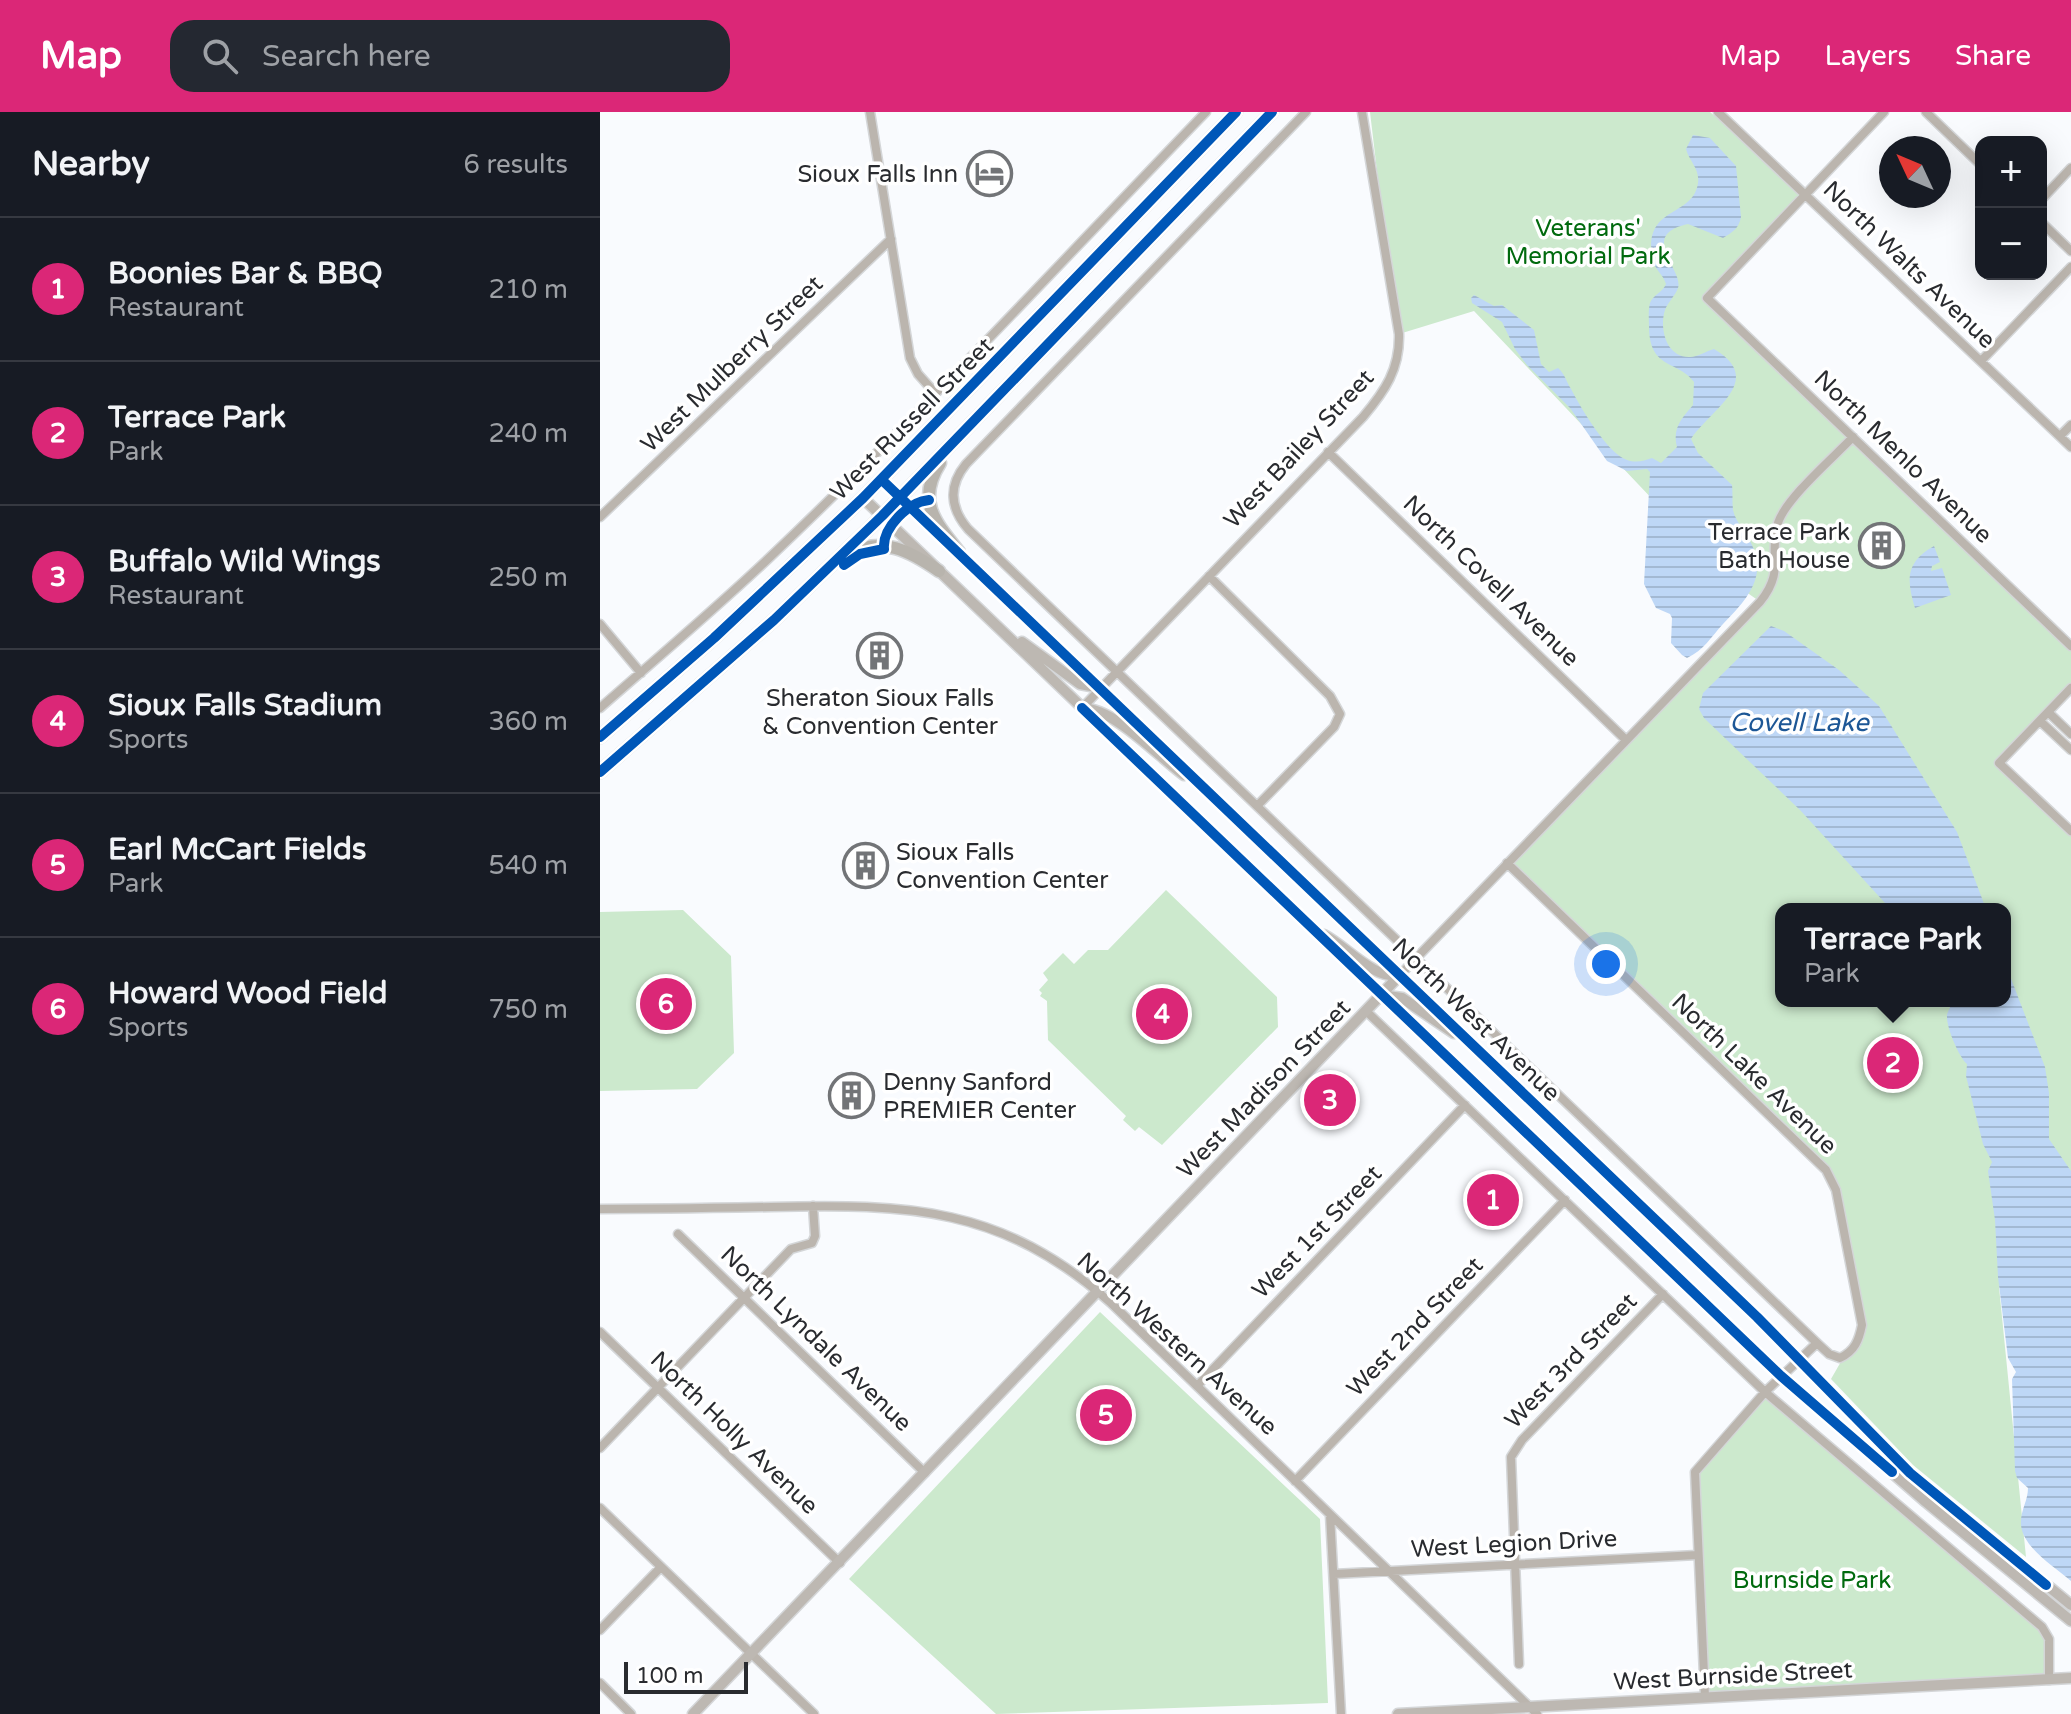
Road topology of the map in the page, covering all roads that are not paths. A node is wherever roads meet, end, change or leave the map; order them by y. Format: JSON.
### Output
{"nodes":[{"id":1,"x":870,"y":112,"type":"edge"},
{"id":2,"x":1206,"y":112,"type":"edge"},
{"id":3,"x":1236,"y":112,"type":"edge"},
{"id":4,"x":1272,"y":112,"type":"edge"},
{"id":5,"x":1306,"y":112,"type":"edge"},
{"id":6,"x":1362,"y":112,"type":"edge"},
{"id":7,"x":1718,"y":112,"type":"edge"},
{"id":8,"x":1884,"y":112,"type":"edge"},
{"id":9,"x":1926,"y":112,"type":"edge"},
{"id":10,"x":1975,"y":159,"type":"edge"},
{"id":11,"x":2071,"y":168,"type":"edge"},
{"id":12,"x":1806,"y":194,"type":"junction"},
{"id":13,"x":2047,"y":194,"type":"edge"},
{"id":14,"x":2047,"y":228,"type":"edge"},
{"id":15,"x":891,"y":239,"type":"junction"},
{"id":16,"x":1077,"y":246,"type":"junction"},
{"id":17,"x":2071,"y":251,"type":"edge"},
{"id":18,"x":1093,"y":261,"type":"junction"},
{"id":19,"x":2071,"y":267,"type":"edge"},
{"id":20,"x":1981,"y":361,"type":"junction"},
{"id":21,"x":935,"y":393,"type":"junction"},
{"id":22,"x":974,"y":423,"type":"junction"},
{"id":23,"x":2071,"y":425,"type":"edge"},
{"id":24,"x":2060,"y":436,"type":"junction"},
{"id":25,"x":1853,"y":437,"type":"junction"},
{"id":26,"x":2071,"y":447,"type":"edge"},
{"id":27,"x":1328,"y":452,"type":"junction"},
{"id":28,"x":882,"y":480,"type":"junction"},
{"id":29,"x":863,"y":498,"type":"junction"},
{"id":30,"x":901,"y":498,"type":"junction"},
{"id":31,"x":882,"y":516,"type":"junction"},
{"id":32,"x":600,"y":517,"type":"edge"},
{"id":33,"x":959,"y":552,"type":"junction"},
{"id":34,"x":829,"y":567,"type":"junction"},
{"id":35,"x":939,"y":571,"type":"junction"},
{"id":36,"x":1209,"y":576,"type":"junction"},
{"id":37,"x":600,"y":624,"type":"edge"},
{"id":38,"x":1009,"y":637,"type":"junction"},
{"id":39,"x":2071,"y":646,"type":"edge"},
{"id":40,"x":1117,"y":672,"type":"junction"},
{"id":41,"x":641,"y":673,"type":"junction"},
{"id":42,"x":1101,"y":688,"type":"junction"},
{"id":43,"x":2071,"y":688,"type":"edge"},
{"id":44,"x":600,"y":708,"type":"edge"},
{"id":45,"x":1082,"y":708,"type":"junction"},
{"id":46,"x":2048,"y":712,"type":"junction"},
{"id":47,"x":2040,"y":721,"type":"junction"},
{"id":48,"x":2071,"y":734,"type":"edge"},
{"id":49,"x":600,"y":737,"type":"edge"},
{"id":50,"x":1626,"y":740,"type":"junction"},
{"id":51,"x":2071,"y":750,"type":"edge"},
{"id":52,"x":600,"y":772,"type":"edge"},
{"id":53,"x":1206,"y":789,"type":"junction"},
{"id":54,"x":1257,"y":806,"type":"junction"},
{"id":55,"x":2071,"y":831,"type":"edge"},
{"id":56,"x":1507,"y":863,"type":"junction"},
{"id":57,"x":1312,"y":928,"type":"junction"},
{"id":58,"x":1416,"y":958,"type":"junction"},
{"id":59,"x":1400,"y":975,"type":"junction"},
{"id":60,"x":1381,"y":995,"type":"junction"},
{"id":61,"x":1366,"y":1011,"type":"junction"},
{"id":62,"x":1467,"y":1039,"type":"junction"},
{"id":63,"x":1465,"y":1105,"type":"junction"},
{"id":64,"x":1565,"y":1200,"type":"junction"},
{"id":65,"x":813,"y":1206,"type":"junction"},
{"id":66,"x":600,"y":1209,"type":"edge"},
{"id":67,"x":678,"y":1234,"type":"dead end"},
{"id":68,"x":1097,"y":1291,"type":"junction"},
{"id":69,"x":1663,"y":1294,"type":"junction"},
{"id":70,"x":744,"y":1297,"type":"junction"},
{"id":71,"x":600,"y":1332,"type":"edge"},
{"id":72,"x":1817,"y":1343,"type":"junction"},
{"id":73,"x":1799,"y":1359,"type":"junction"},
{"id":74,"x":1781,"y":1376,"type":"junction"},
{"id":75,"x":1197,"y":1386,"type":"junction"},
{"id":76,"x":658,"y":1388,"type":"junction"},
{"id":77,"x":1765,"y":1392,"type":"junction"},
{"id":78,"x":600,"y":1448,"type":"edge"},
{"id":79,"x":925,"y":1473,"type":"junction"},
{"id":80,"x":1295,"y":1481,"type":"junction"},
{"id":81,"x":600,"y":1508,"type":"edge"},
{"id":82,"x":1330,"y":1515,"type":"junction"},
{"id":83,"x":1697,"y":1555,"type":"junction"},
{"id":84,"x":840,"y":1563,"type":"junction"},
{"id":85,"x":1515,"y":1564,"type":"junction"},
{"id":86,"x":661,"y":1567,"type":"junction"},
{"id":87,"x":1389,"y":1571,"type":"junction"},
{"id":88,"x":1334,"y":1574,"type":"junction"},
{"id":89,"x":2071,"y":1605,"type":"edge"},
{"id":90,"x":2071,"y":1621,"type":"edge"},
{"id":91,"x":600,"y":1630,"type":"edge"},
{"id":92,"x":751,"y":1654,"type":"junction"},
{"id":93,"x":1519,"y":1664,"type":"dead end"},
{"id":94,"x":2071,"y":1678,"type":"edge"},
{"id":95,"x":2049,"y":1680,"type":"junction"},
{"id":96,"x":600,"y":1683,"type":"edge"},
{"id":97,"x":1705,"y":1697,"type":"junction"},
{"id":98,"x":1589,"y":1704,"type":"junction"},
{"id":99,"x":1534,"y":1711,"type":"edge"},
{"id":100,"x":631,"y":1714,"type":"edge"},
{"id":101,"x":693,"y":1714,"type":"edge"},
{"id":102,"x":814,"y":1714,"type":"edge"},
{"id":103,"x":1341,"y":1714,"type":"edge"},
{"id":104,"x":1398,"y":1714,"type":"edge"},
{"id":105,"x":1569,"y":1714,"type":"edge"}],
"edges":[{"from":1,"to":15,"type":"street"},
{"from":2,"to":16,"type":"street","name":"West Russell Street"},
{"from":3,"to":18,"type":"highway","name":"West Russell Street"},
{"from":4,"to":22,"type":"highway","name":"West Russell Street"},
{"from":5,"to":40,"type":"street","name":"North West Avenue"},
{"from":6,"to":27,"type":"street","name":"West Bailey Street"},
{"from":7,"to":12,"type":"street","name":"North Walts Avenue"},
{"from":8,"to":12,"type":"street"},
{"from":9,"to":10,"type":"street"},
{"from":11,"to":13,"type":"street"},
{"from":12,"to":20,"type":"street","name":"North Walts Avenue"},
{"from":12,"to":25,"type":"street","name":"North Menlo Avenue"},
{"from":14,"to":17,"type":"street"},
{"from":15,"to":21,"type":"street"},
{"from":15,"to":32,"type":"street","name":"West Mulberry Street"},
{"from":16,"to":18,"type":"street"},
{"from":16,"to":21,"type":"street","name":"West Russell Street"},
{"from":18,"to":28,"type":"highway","name":"West Russell Street"},
{"from":19,"to":20,"type":"street"},
{"from":20,"to":24,"type":"street","name":"North Walts Avenue"},
{"from":21,"to":41,"type":"street","name":"West Russell Street"},
{"from":22,"to":30,"type":"highway","name":"West Russell Street"},
{"from":22,"to":33,"type":"highway"},
{"from":23,"to":24,"type":"street"},
{"from":24,"to":26,"type":"street","name":"North Walts Avenue"},
{"from":25,"to":39,"type":"street","name":"North Menlo Avenue"},
{"from":25,"to":50,"type":"street","name":"West Madison Street"},
{"from":27,"to":36,"type":"street","name":"West Bailey Street"},
{"from":27,"to":50,"type":"street","name":"North Covell Avenue"},
{"from":28,"to":29,"type":"highway","name":"West Russell Street"},
{"from":28,"to":30,"type":"main road","name":"North West Avenue"},
{"from":29,"to":31,"type":"main road","name":"North West Avenue"},
{"from":29,"to":49,"type":"highway","name":"West Russell Street"},
{"from":30,"to":31,"type":"highway","name":"West Russell Street"},
{"from":30,"to":33,"type":"main road","name":"North West Avenue"},
{"from":31,"to":34,"type":"highway","name":"West Russell Street"},
{"from":31,"to":35,"type":"main road","name":"North West Avenue"},
{"from":33,"to":42,"type":"main road","name":"North West Avenue"},
{"from":34,"to":35,"type":"highway"},
{"from":34,"to":52,"type":"highway","name":"West Russell Street"},
{"from":35,"to":38,"type":"main road","name":"North West Avenue"},
{"from":36,"to":40,"type":"street","name":"West Bailey Street"},
{"from":36,"to":54,"type":"street"},
{"from":37,"to":41,"type":"street"},
{"from":38,"to":42,"type":"main road"},
{"from":38,"to":45,"type":"main road","name":"North West Avenue"},
{"from":40,"to":42,"type":"street","name":"West Bailey Street"},
{"from":40,"to":54,"type":"street","name":"North West Avenue"},
{"from":41,"to":44,"type":"street","name":"West Russell Street"},
{"from":42,"to":45,"type":"street","name":"West Bailey Street"},
{"from":42,"to":53,"type":"main road","name":"North West Avenue"},
{"from":43,"to":46,"type":"street"},
{"from":45,"to":53,"type":"main road"},
{"from":45,"to":57,"type":"main road","name":"North West Avenue"},
{"from":46,"to":47,"type":"street"},
{"from":46,"to":48,"type":"street"},
{"from":47,"to":51,"type":"street"},
{"from":47,"to":55,"type":"street"},
{"from":50,"to":56,"type":"street","name":"West Madison Street"},
{"from":53,"to":59,"type":"main road","name":"North West Avenue"},
{"from":54,"to":58,"type":"street","name":"North West Avenue"},
{"from":56,"to":58,"type":"street","name":"West Madison Street"},
{"from":56,"to":72,"type":"street","name":"North Lake Avenue"},
{"from":57,"to":59,"type":"main road"},
{"from":57,"to":60,"type":"main road","name":"North West Avenue"},
{"from":58,"to":59,"type":"street","name":"West Madison Street"},
{"from":58,"to":72,"type":"street","name":"North West Avenue"},
{"from":59,"to":60,"type":"main road","name":"West Madison Street"},
{"from":59,"to":62,"type":"main road","name":"North West Avenue"},
{"from":60,"to":61,"type":"main road","name":"West Madison Street"},
{"from":60,"to":62,"type":"main road"},
{"from":60,"to":74,"type":"main road","name":"North West Avenue"},
{"from":61,"to":63,"type":"street"},
{"from":61,"to":68,"type":"main road","name":"West Madison Street"},
{"from":62,"to":73,"type":"main road","name":"North West Avenue"},
{"from":63,"to":64,"type":"street"},
{"from":63,"to":75,"type":"street","name":"West 1st Street"},
{"from":64,"to":69,"type":"street"},
{"from":64,"to":80,"type":"street","name":"West 2nd Street"},
{"from":65,"to":66,"type":"street","name":"North Western Avenue"},
{"from":65,"to":68,"type":"street","name":"North Western Avenue"},
{"from":65,"to":70,"type":"street"},
{"from":67,"to":70,"type":"street","name":"North Lyndale Avenue"},
{"from":68,"to":75,"type":"street","name":"North Western Avenue"},
{"from":68,"to":79,"type":"main road","name":"West Madison Street"},
{"from":69,"to":77,"type":"street"},
{"from":69,"to":85,"type":"street","name":"West 3rd Street"},
{"from":70,"to":76,"type":"street"},
{"from":70,"to":79,"type":"street","name":"North Lyndale Avenue"},
{"from":71,"to":76,"type":"street","name":"North Holly Avenue"},
{"from":72,"to":73,"type":"street"},
{"from":73,"to":74,"type":"street"},
{"from":73,"to":89,"type":"main road","name":"North West Avenue"},
{"from":74,"to":77,"type":"street"},
{"from":74,"to":90,"type":"main road","name":"North West Avenue"},
{"from":75,"to":80,"type":"street","name":"North Western Avenue"},
{"from":76,"to":78,"type":"street"},
{"from":76,"to":84,"type":"street","name":"North Holly Avenue"},
{"from":77,"to":83,"type":"street"},
{"from":77,"to":95,"type":"street"},
{"from":79,"to":84,"type":"main road","name":"West Madison Street"},
{"from":80,"to":82,"type":"street","name":"North Western Avenue"},
{"from":81,"to":86,"type":"street"},
{"from":82,"to":87,"type":"street","name":"North Western Avenue"},
{"from":82,"to":88,"type":"street"},
{"from":83,"to":85,"type":"street","name":"West Legion Drive"},
{"from":83,"to":97,"type":"street"},
{"from":84,"to":92,"type":"main road","name":"West Madison Street"},
{"from":85,"to":87,"type":"street","name":"West Legion Drive"},
{"from":85,"to":93,"type":"street"},
{"from":86,"to":91,"type":"street"},
{"from":86,"to":92,"type":"street"},
{"from":87,"to":88,"type":"street","name":"West Legion Drive"},
{"from":87,"to":99,"type":"street","name":"North Western Avenue"},
{"from":88,"to":103,"type":"street"},
{"from":92,"to":101,"type":"main road","name":"West Madison Street"},
{"from":92,"to":102,"type":"street"},
{"from":94,"to":95,"type":"main road","name":"West Burnside Street"},
{"from":95,"to":97,"type":"main road","name":"West Burnside Street"},
{"from":96,"to":100,"type":"street"},
{"from":97,"to":98,"type":"main road","name":"West Burnside Street"},
{"from":98,"to":99,"type":"main road","name":"West Burnside Street"},
{"from":98,"to":105,"type":"street"},
{"from":99,"to":104,"type":"main road","name":"West Burnside Street"}]}
